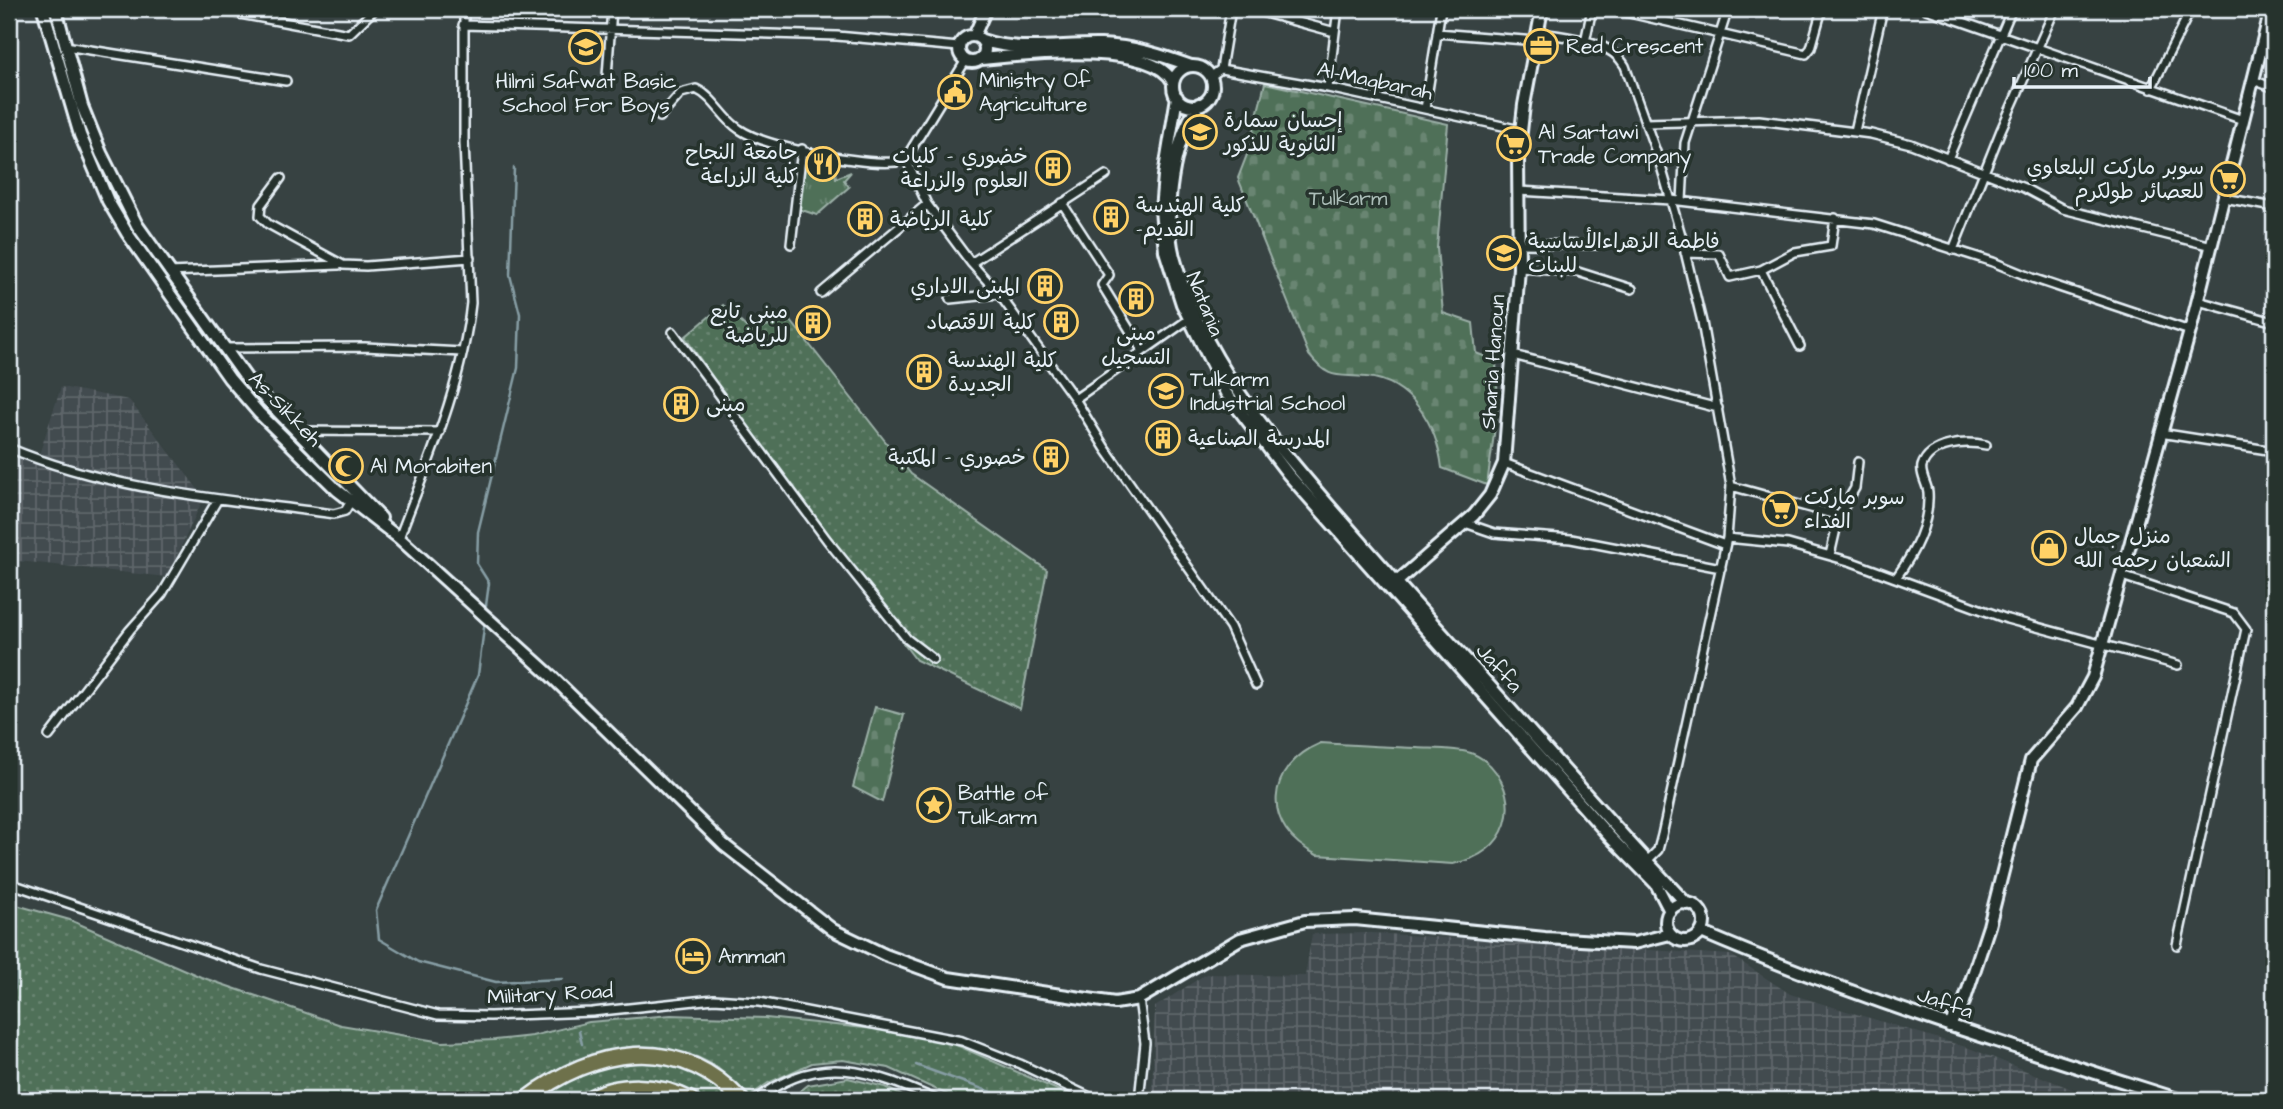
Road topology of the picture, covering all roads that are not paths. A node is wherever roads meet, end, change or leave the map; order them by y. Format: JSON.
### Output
{"nodes":[{"id":1,"x":43,"y":9,"type":"edge"},
{"id":2,"x":56,"y":9,"type":"edge"},
{"id":3,"x":212,"y":9,"type":"edge"},
{"id":4,"x":375,"y":9,"type":"edge"},
{"id":5,"x":464,"y":9,"type":"edge"},
{"id":6,"x":612,"y":9,"type":"edge"},
{"id":7,"x":986,"y":9,"type":"edge"},
{"id":8,"x":1231,"y":9,"type":"edge"},
{"id":9,"x":1250,"y":9,"type":"edge"},
{"id":10,"x":1338,"y":9,"type":"edge"},
{"id":11,"x":1441,"y":9,"type":"edge"},
{"id":12,"x":1542,"y":9,"type":"edge"},
{"id":13,"x":1592,"y":9,"type":"edge"},
{"id":14,"x":1612,"y":9,"type":"edge"},
{"id":15,"x":1728,"y":9,"type":"edge"},
{"id":16,"x":1822,"y":9,"type":"edge"},
{"id":17,"x":1883,"y":9,"type":"edge"},
{"id":18,"x":1926,"y":9,"type":"edge"},
{"id":19,"x":2012,"y":9,"type":"edge"},
{"id":20,"x":2055,"y":9,"type":"edge"},
{"id":21,"x":2192,"y":9,"type":"edge"},
{"id":22,"x":1948,"y":12,"type":"edge"},
{"id":23,"x":2272,"y":13,"type":"edge"},
{"id":24,"x":463,"y":25,"type":"junction"},
{"id":25,"x":609,"y":28,"type":"junction"},
{"id":26,"x":1335,"y":32,"type":"junction"},
{"id":27,"x":1720,"y":32,"type":"junction"},
{"id":28,"x":1437,"y":33,"type":"junction"},
{"id":29,"x":2003,"y":34,"type":"junction"},
{"id":30,"x":1537,"y":36,"type":"junction"},
{"id":31,"x":978,"y":38,"type":"junction"},
{"id":32,"x":1585,"y":42,"type":"junction"},
{"id":33,"x":65,"y":47,"type":"junction"},
{"id":34,"x":960,"y":47,"type":"junction"},
{"id":35,"x":2036,"y":50,"type":"junction"},
{"id":36,"x":981,"y":59,"type":"junction"},
{"id":37,"x":966,"y":60,"type":"junction"},
{"id":38,"x":1191,"y":66,"type":"junction"},
{"id":39,"x":1221,"y":69,"type":"junction"},
{"id":40,"x":607,"y":76,"type":"dead end"},
{"id":41,"x":1210,"y":77,"type":"junction"},
{"id":42,"x":2253,"y":80,"type":"junction"},
{"id":43,"x":286,"y":81,"type":"dead end"},
{"id":44,"x":1174,"y":82,"type":"junction"},
{"id":45,"x":1328,"y":88,"type":"junction"},
{"id":46,"x":2274,"y":88,"type":"edge"},
{"id":47,"x":2151,"y":89,"type":"junction"},
{"id":48,"x":1177,"y":97,"type":"junction"},
{"id":49,"x":1199,"y":104,"type":"junction"},
{"id":50,"x":1425,"y":109,"type":"junction"},
{"id":51,"x":660,"y":117,"type":"dead end"},
{"id":52,"x":2244,"y":120,"type":"junction"},
{"id":53,"x":1692,"y":122,"type":"junction"},
{"id":54,"x":1645,"y":123,"type":"junction"},
{"id":55,"x":1521,"y":130,"type":"junction"},
{"id":56,"x":1855,"y":131,"type":"junction"},
{"id":57,"x":802,"y":149,"type":"junction"},
{"id":58,"x":905,"y":157,"type":"junction"},
{"id":59,"x":1948,"y":159,"type":"junction"},
{"id":60,"x":1984,"y":173,"type":"junction"},
{"id":61,"x":1106,"y":174,"type":"dead end"},
{"id":62,"x":281,"y":178,"type":"dead end"},
{"id":63,"x":1519,"y":191,"type":"junction"},
{"id":64,"x":2224,"y":198,"type":"junction"},
{"id":65,"x":1671,"y":200,"type":"junction"},
{"id":66,"x":1682,"y":201,"type":"junction"},
{"id":67,"x":1062,"y":203,"type":"junction"},
{"id":68,"x":927,"y":204,"type":"junction"},
{"id":69,"x":2274,"y":207,"type":"edge"},
{"id":70,"x":1835,"y":218,"type":"junction"},
{"id":71,"x":791,"y":244,"type":"dead end"},
{"id":72,"x":1520,"y":244,"type":"junction"},
{"id":73,"x":1597,"y":245,"type":"dead end"},
{"id":74,"x":2212,"y":246,"type":"junction"},
{"id":75,"x":1953,"y":250,"type":"junction"},
{"id":76,"x":1685,"y":253,"type":"junction"},
{"id":77,"x":470,"y":258,"type":"junction"},
{"id":78,"x":971,"y":263,"type":"junction"},
{"id":79,"x":343,"y":265,"type":"junction"},
{"id":80,"x":1520,"y":268,"type":"junction"},
{"id":81,"x":1761,"y":270,"type":"junction"},
{"id":82,"x":169,"y":272,"type":"junction"},
{"id":83,"x":1632,"y":289,"type":"dead end"},
{"id":84,"x":821,"y":293,"type":"dead end"},
{"id":85,"x":999,"y":294,"type":"junction"},
{"id":86,"x":950,"y":299,"type":"dead end"},
{"id":87,"x":2197,"y":301,"type":"junction"},
{"id":88,"x":1193,"y":316,"type":"junction"},
{"id":89,"x":2274,"y":322,"type":"edge"},
{"id":90,"x":2190,"y":331,"type":"junction"},
{"id":91,"x":673,"y":332,"type":"dead end"},
{"id":92,"x":1800,"y":346,"type":"dead end"},
{"id":93,"x":225,"y":348,"type":"junction"},
{"id":94,"x":1142,"y":350,"type":"junction"},
{"id":95,"x":462,"y":352,"type":"junction"},
{"id":96,"x":1513,"y":355,"type":"junction"},
{"id":97,"x":1075,"y":399,"type":"junction"},
{"id":98,"x":1718,"y":408,"type":"junction"},
{"id":99,"x":300,"y":431,"type":"junction"},
{"id":100,"x":440,"y":432,"type":"junction"},
{"id":101,"x":2159,"y":433,"type":"junction"},
{"id":102,"x":1986,"y":445,"type":"dead end"},
{"id":103,"x":9,"y":448,"type":"edge"},
{"id":104,"x":2274,"y":451,"type":"edge"},
{"id":105,"x":1858,"y":461,"type":"dead end"},
{"id":106,"x":1503,"y":463,"type":"junction"},
{"id":107,"x":1731,"y":486,"type":"junction"},
{"id":108,"x":218,"y":499,"type":"junction"},
{"id":109,"x":351,"y":501,"type":"junction"},
{"id":110,"x":1839,"y":516,"type":"junction"},
{"id":111,"x":1465,"y":523,"type":"junction"},
{"id":112,"x":399,"y":538,"type":"junction"},
{"id":113,"x":1726,"y":542,"type":"junction"},
{"id":114,"x":1830,"y":555,"type":"junction"},
{"id":115,"x":1721,"y":568,"type":"junction"},
{"id":116,"x":2122,"y":576,"type":"junction"},
{"id":117,"x":1896,"y":578,"type":"junction"},
{"id":118,"x":1393,"y":586,"type":"junction"},
{"id":119,"x":2102,"y":644,"type":"junction"},
{"id":120,"x":933,"y":659,"type":"dead end"},
{"id":121,"x":2178,"y":665,"type":"dead end"},
{"id":122,"x":1256,"y":685,"type":"dead end"},
{"id":123,"x":49,"y":736,"type":"dead end"},
{"id":124,"x":1644,"y":865,"type":"junction"},
{"id":125,"x":9,"y":883,"type":"edge"},
{"id":126,"x":1687,"y":904,"type":"junction"},
{"id":127,"x":1670,"y":911,"type":"junction"},
{"id":128,"x":1701,"y":932,"type":"junction"},
{"id":129,"x":1670,"y":934,"type":"junction"},
{"id":130,"x":2177,"y":945,"type":"dead end"},
{"id":131,"x":1139,"y":999,"type":"junction"},
{"id":132,"x":1949,"y":1026,"type":"junction"},
{"id":133,"x":777,"y":1085,"type":"junction"},
{"id":134,"x":525,"y":1100,"type":"edge"},
{"id":135,"x":586,"y":1100,"type":"edge"},
{"id":136,"x":691,"y":1100,"type":"edge"},
{"id":137,"x":741,"y":1100,"type":"edge"},
{"id":138,"x":756,"y":1100,"type":"edge"},
{"id":139,"x":769,"y":1100,"type":"edge"},
{"id":140,"x":937,"y":1100,"type":"edge"},
{"id":141,"x":1096,"y":1100,"type":"edge"},
{"id":142,"x":1139,"y":1100,"type":"edge"},
{"id":143,"x":2181,"y":1100,"type":"edge"}],
"edges":[{"from":1,"to":109,"type":"street","name":"As-Sikkeh"},
{"from":2,"to":33,"type":"street","name":"As-Sikkeh"},
{"from":3,"to":4,"type":"street"},
{"from":5,"to":24,"type":"street"},
{"from":6,"to":25,"type":"street"},
{"from":7,"to":31,"type":"street"},
{"from":8,"to":39,"type":"street"},
{"from":9,"to":26,"type":"street"},
{"from":10,"to":26,"type":"street"},
{"from":11,"to":28,"type":"street"},
{"from":12,"to":30,"type":"street","name":"Sharia Hanoun"},
{"from":13,"to":32,"type":"street"},
{"from":14,"to":27,"type":"street"},
{"from":15,"to":27,"type":"street"},
{"from":16,"to":27,"type":"street"},
{"from":17,"to":56,"type":"street"},
{"from":18,"to":22,"type":"street"},
{"from":19,"to":29,"type":"street"},
{"from":20,"to":35,"type":"street"},
{"from":21,"to":47,"type":"street"},
{"from":22,"to":29,"type":"street"},
{"from":23,"to":42,"type":"street"},
{"from":24,"to":25,"type":"street"},
{"from":24,"to":77,"type":"street"},
{"from":25,"to":34,"type":"street"},
{"from":25,"to":40,"type":"street"},
{"from":26,"to":45,"type":"street"},
{"from":27,"to":53,"type":"street"},
{"from":28,"to":30,"type":"street"},
{"from":28,"to":50,"type":"street"},
{"from":29,"to":35,"type":"street"},
{"from":29,"to":59,"type":"street"},
{"from":30,"to":32,"type":"street"},
{"from":30,"to":55,"type":"street","name":"Sharia Hanoun"},
{"from":31,"to":34,"type":"street"},
{"from":31,"to":36,"type":"street"},
{"from":31,"to":38,"type":"street"},
{"from":32,"to":54,"type":"street"},
{"from":33,"to":43,"type":"street"},
{"from":33,"to":82,"type":"street","name":"As-Sikkeh"},
{"from":34,"to":37,"type":"street"},
{"from":35,"to":47,"type":"street"},
{"from":35,"to":60,"type":"street"},
{"from":36,"to":37,"type":"street"},
{"from":36,"to":44,"type":"street"},
{"from":37,"to":58,"type":"street"},
{"from":38,"to":41,"type":"street"},
{"from":38,"to":44,"type":"street"},
{"from":39,"to":41,"type":"street"},
{"from":39,"to":45,"type":"street","name":"Al-Maqbarah"},
{"from":41,"to":49,"type":"street"},
{"from":42,"to":46,"type":"street"},
{"from":42,"to":52,"type":"street"},
{"from":44,"to":48,"type":"street"},
{"from":45,"to":50,"type":"street","name":"Al-Maqbarah"},
{"from":47,"to":52,"type":"street"},
{"from":48,"to":49,"type":"street"},
{"from":48,"to":88,"type":"street","name":"Natania"},
{"from":49,"to":88,"type":"street","name":"Natania"},
{"from":50,"to":55,"type":"street","name":"Al-Maqbarah"},
{"from":51,"to":57,"type":"street"},
{"from":52,"to":64,"type":"street"},
{"from":53,"to":54,"type":"street"},
{"from":53,"to":56,"type":"street"},
{"from":53,"to":66,"type":"street"},
{"from":54,"to":65,"type":"street"},
{"from":55,"to":63,"type":"street","name":"Sharia Hanoun"},
{"from":56,"to":59,"type":"street"},
{"from":57,"to":58,"type":"street"},
{"from":57,"to":71,"type":"street"},
{"from":58,"to":68,"type":"street"},
{"from":59,"to":60,"type":"street"},
{"from":60,"to":74,"type":"street"},
{"from":60,"to":75,"type":"street"},
{"from":61,"to":67,"type":"street"},
{"from":62,"to":79,"type":"street"},
{"from":63,"to":65,"type":"street"},
{"from":63,"to":72,"type":"street","name":"Sharia Hanoun"},
{"from":64,"to":69,"type":"street"},
{"from":64,"to":74,"type":"street"},
{"from":65,"to":66,"type":"street"},
{"from":65,"to":76,"type":"street"},
{"from":66,"to":70,"type":"street"},
{"from":67,"to":78,"type":"street"},
{"from":67,"to":94,"type":"street"},
{"from":68,"to":78,"type":"street"},
{"from":68,"to":84,"type":"street"},
{"from":70,"to":75,"type":"street"},
{"from":70,"to":81,"type":"street"},
{"from":72,"to":73,"type":"street"},
{"from":72,"to":80,"type":"street","name":"Sharia Hanoun"},
{"from":74,"to":87,"type":"street"},
{"from":75,"to":90,"type":"street"},
{"from":76,"to":81,"type":"street"},
{"from":76,"to":98,"type":"street"},
{"from":77,"to":79,"type":"street"},
{"from":77,"to":95,"type":"street"},
{"from":78,"to":85,"type":"street"},
{"from":79,"to":82,"type":"street"},
{"from":80,"to":83,"type":"street"},
{"from":80,"to":96,"type":"street","name":"Sharia Hanoun"},
{"from":81,"to":92,"type":"street"},
{"from":82,"to":93,"type":"street","name":"As-Sikkeh"},
{"from":85,"to":86,"type":"street"},
{"from":85,"to":97,"type":"street"},
{"from":87,"to":89,"type":"street"},
{"from":87,"to":90,"type":"street"},
{"from":88,"to":94,"type":"street"},
{"from":88,"to":118,"type":"street","name":"Natania"},
{"from":90,"to":101,"type":"street"},
{"from":91,"to":120,"type":"street"},
{"from":93,"to":95,"type":"street"},
{"from":93,"to":99,"type":"street","name":"As-Sikkeh"},
{"from":94,"to":97,"type":"street"},
{"from":95,"to":100,"type":"street"},
{"from":96,"to":98,"type":"street"},
{"from":96,"to":106,"type":"street","name":"Sharia Hanoun"},
{"from":97,"to":122,"type":"street"},
{"from":98,"to":107,"type":"street"},
{"from":99,"to":100,"type":"street"},
{"from":99,"to":112,"type":"street","name":"As-Sikkeh"},
{"from":100,"to":112,"type":"street"},
{"from":101,"to":104,"type":"street"},
{"from":101,"to":116,"type":"street"},
{"from":102,"to":117,"type":"street"},
{"from":103,"to":108,"type":"street"},
{"from":105,"to":110,"type":"street"},
{"from":106,"to":111,"type":"street","name":"Sharia Hanoun"},
{"from":106,"to":113,"type":"street"},
{"from":107,"to":110,"type":"street"},
{"from":107,"to":113,"type":"street"},
{"from":108,"to":109,"type":"street"},
{"from":108,"to":123,"type":"street"},
{"from":109,"to":112,"type":"street","name":"As-Sikkeh"},
{"from":110,"to":114,"type":"street"},
{"from":111,"to":115,"type":"street"},
{"from":111,"to":118,"type":"street","name":"Sharia Hanoun"},
{"from":112,"to":131,"type":"street"},
{"from":113,"to":114,"type":"street"},
{"from":113,"to":115,"type":"street"},
{"from":114,"to":117,"type":"street"},
{"from":115,"to":124,"type":"street"},
{"from":116,"to":119,"type":"street"},
{"from":116,"to":130,"type":"street"},
{"from":117,"to":119,"type":"street"},
{"from":118,"to":124,"type":"street","name":"Jaffa"},
{"from":119,"to":121,"type":"street"},
{"from":119,"to":132,"type":"street"},
{"from":124,"to":126,"type":"street","name":"Jaffa"},
{"from":124,"to":127,"type":"street","name":"Jaffa"},
{"from":125,"to":141,"type":"street","name":"Military Road"},
{"from":126,"to":127,"type":"street"},
{"from":126,"to":128,"type":"street"},
{"from":127,"to":129,"type":"street"},
{"from":128,"to":129,"type":"street"},
{"from":128,"to":132,"type":"street","name":"Jaffa"},
{"from":129,"to":131,"type":"street"},
{"from":131,"to":142,"type":"street"},
{"from":132,"to":143,"type":"street","name":"Jaffa"},
{"from":133,"to":138,"type":"street"},
{"from":133,"to":139,"type":"street"},
{"from":133,"to":140,"type":"street"},
{"from":134,"to":137,"type":"highway"},
{"from":135,"to":136,"type":"highway"}]}
